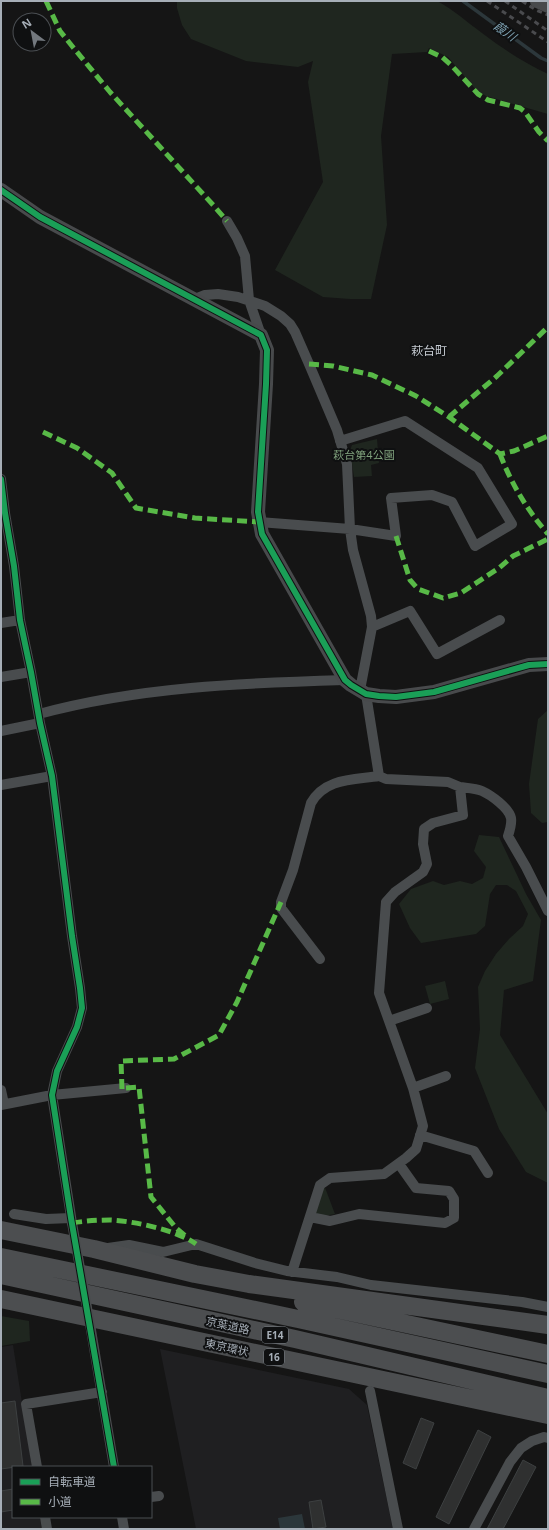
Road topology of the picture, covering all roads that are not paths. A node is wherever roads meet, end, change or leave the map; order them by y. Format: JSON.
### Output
{"nodes":[{"id":1,"x":537,"y":1,"type":"edge"},
{"id":2,"x":548,"y":6,"type":"edge"},
{"id":3,"x":1,"y":190,"type":"edge"},
{"id":4,"x":227,"y":221,"type":"dead end"},
{"id":5,"x":195,"y":299,"type":"junction"},
{"id":6,"x":248,"y":300,"type":"junction"},
{"id":7,"x":261,"y":335,"type":"junction"},
{"id":8,"x":340,"y":441,"type":"junction"},
{"id":9,"x":1,"y":479,"type":"edge"},
{"id":10,"x":259,"y":522,"type":"junction"},
{"id":11,"x":350,"y":529,"type":"junction"},
{"id":12,"x":20,"y":620,"type":"junction"},
{"id":13,"x":500,"y":620,"type":"dead end"},
{"id":14,"x":1,"y":623,"type":"edge"},
{"id":15,"x":372,"y":627,"type":"junction"},
{"id":16,"x":548,"y":664,"type":"edge"},
{"id":17,"x":31,"y":672,"type":"junction"},
{"id":18,"x":1,"y":677,"type":"edge"},
{"id":19,"x":345,"y":680,"type":"junction"},
{"id":20,"x":363,"y":692,"type":"junction"},
{"id":21,"x":40,"y":719,"type":"junction"},
{"id":22,"x":1,"y":731,"type":"edge"},
{"id":23,"x":52,"y":776,"type":"junction"},
{"id":24,"x":379,"y":776,"type":"junction"},
{"id":25,"x":1,"y":785,"type":"edge"},
{"id":26,"x":460,"y":787,"type":"junction"},
{"id":27,"x":548,"y":911,"type":"edge"},
{"id":28,"x":320,"y":959,"type":"dead end"},
{"id":29,"x":427,"y":1008,"type":"dead end"},
{"id":30,"x":389,"y":1021,"type":"junction"},
{"id":31,"x":446,"y":1076,"type":"dead end"},
{"id":32,"x":126,"y":1088,"type":"dead end"},
{"id":33,"x":413,"y":1088,"type":"junction"},
{"id":34,"x":1,"y":1090,"type":"edge"},
{"id":35,"x":52,"y":1095,"type":"junction"},
{"id":36,"x":2,"y":1105,"type":"edge"},
{"id":37,"x":420,"y":1135,"type":"junction"},
{"id":38,"x":398,"y":1164,"type":"junction"},
{"id":39,"x":488,"y":1173,"type":"dead end"},
{"id":40,"x":14,"y":1214,"type":"dead end"},
{"id":41,"x":310,"y":1217,"type":"junction"},
{"id":42,"x":72,"y":1220,"type":"junction"},
{"id":43,"x":1,"y":1230,"type":"edge"},
{"id":44,"x":94,"y":1249,"type":"junction"},
{"id":45,"x":1,"y":1257,"type":"edge"},
{"id":46,"x":146,"y":1262,"type":"junction"},
{"id":47,"x":292,"y":1272,"type":"junction"},
{"id":48,"x":1,"y":1275,"type":"edge"},
{"id":49,"x":1,"y":1299,"type":"edge"},
{"id":50,"x":548,"y":1307,"type":"edge"},
{"id":51,"x":548,"y":1326,"type":"edge"},
{"id":52,"x":548,"y":1354,"type":"edge"},
{"id":53,"x":548,"y":1374,"type":"edge"},
{"id":54,"x":370,"y":1391,"type":"dead end"},
{"id":55,"x":102,"y":1392,"type":"junction"},
{"id":56,"x":548,"y":1398,"type":"edge"},
{"id":57,"x":548,"y":1415,"type":"edge"},
{"id":58,"x":548,"y":1438,"type":"edge"},
{"id":59,"x":37,"y":1466,"type":"edge"},
{"id":60,"x":114,"y":1466,"type":"edge"},
{"id":61,"x":45,"y":1518,"type":"edge"},
{"id":62,"x":122,"y":1518,"type":"edge"},
{"id":63,"x":47,"y":1529,"type":"edge"},
{"id":64,"x":124,"y":1529,"type":"edge"},
{"id":65,"x":398,"y":1529,"type":"edge"},
{"id":66,"x":474,"y":1529,"type":"edge"}],
"edges":[{"from":1,"to":2,"type":"street"},
{"from":3,"to":5,"type":"street"},
{"from":4,"to":6,"type":"street"},
{"from":5,"to":6,"type":"street"},
{"from":5,"to":7,"type":"street"},
{"from":6,"to":7,"type":"street"},
{"from":6,"to":8,"type":"street"},
{"from":7,"to":10,"type":"street"},
{"from":8,"to":11,"type":"street"},
{"from":8,"to":11,"type":"street"},
{"from":9,"to":12,"type":"street"},
{"from":10,"to":11,"type":"street"},
{"from":10,"to":19,"type":"street"},
{"from":11,"to":15,"type":"street"},
{"from":12,"to":14,"type":"street"},
{"from":12,"to":17,"type":"street"},
{"from":13,"to":15,"type":"street"},
{"from":15,"to":20,"type":"street"},
{"from":16,"to":20,"type":"street"},
{"from":17,"to":18,"type":"street"},
{"from":17,"to":21,"type":"street"},
{"from":19,"to":20,"type":"street"},
{"from":19,"to":21,"type":"street"},
{"from":20,"to":24,"type":"street"},
{"from":21,"to":22,"type":"street"},
{"from":21,"to":23,"type":"street"},
{"from":23,"to":25,"type":"street"},
{"from":23,"to":35,"type":"street"},
{"from":24,"to":26,"type":"street"},
{"from":24,"to":28,"type":"street"},
{"from":26,"to":27,"type":"street"},
{"from":26,"to":30,"type":"street"},
{"from":29,"to":30,"type":"street"},
{"from":30,"to":33,"type":"street"},
{"from":31,"to":33,"type":"street"},
{"from":32,"to":35,"type":"street"},
{"from":33,"to":37,"type":"street"},
{"from":34,"to":36,"type":"street"},
{"from":35,"to":36,"type":"street"},
{"from":35,"to":42,"type":"street"},
{"from":37,"to":38,"type":"street"},
{"from":37,"to":39,"type":"street"},
{"from":38,"to":41,"type":"street"},
{"from":38,"to":41,"type":"street"},
{"from":40,"to":42,"type":"street"},
{"from":41,"to":47,"type":"street"},
{"from":42,"to":55,"type":"street","bridge":true},
{"from":43,"to":44,"type":"highway"},
{"from":44,"to":46,"type":"highway"},
{"from":44,"to":47,"type":"street"},
{"from":45,"to":53,"type":"highway","name":"京葉道路","number":"E14"},
{"from":46,"to":51,"type":"highway"},
{"from":46,"to":52,"type":"highway"},
{"from":47,"to":50,"type":"street"},
{"from":48,"to":56,"type":"highway","name":"京葉道路","number":"E14"},
{"from":49,"to":57,"type":"highway","name":"東京環状","number":"16"},
{"from":54,"to":65,"type":"street"},
{"from":55,"to":59,"type":"street"},
{"from":55,"to":60,"type":"street"},
{"from":58,"to":66,"type":"street"},
{"from":61,"to":63,"type":"street"},
{"from":62,"to":64,"type":"street"}]}
